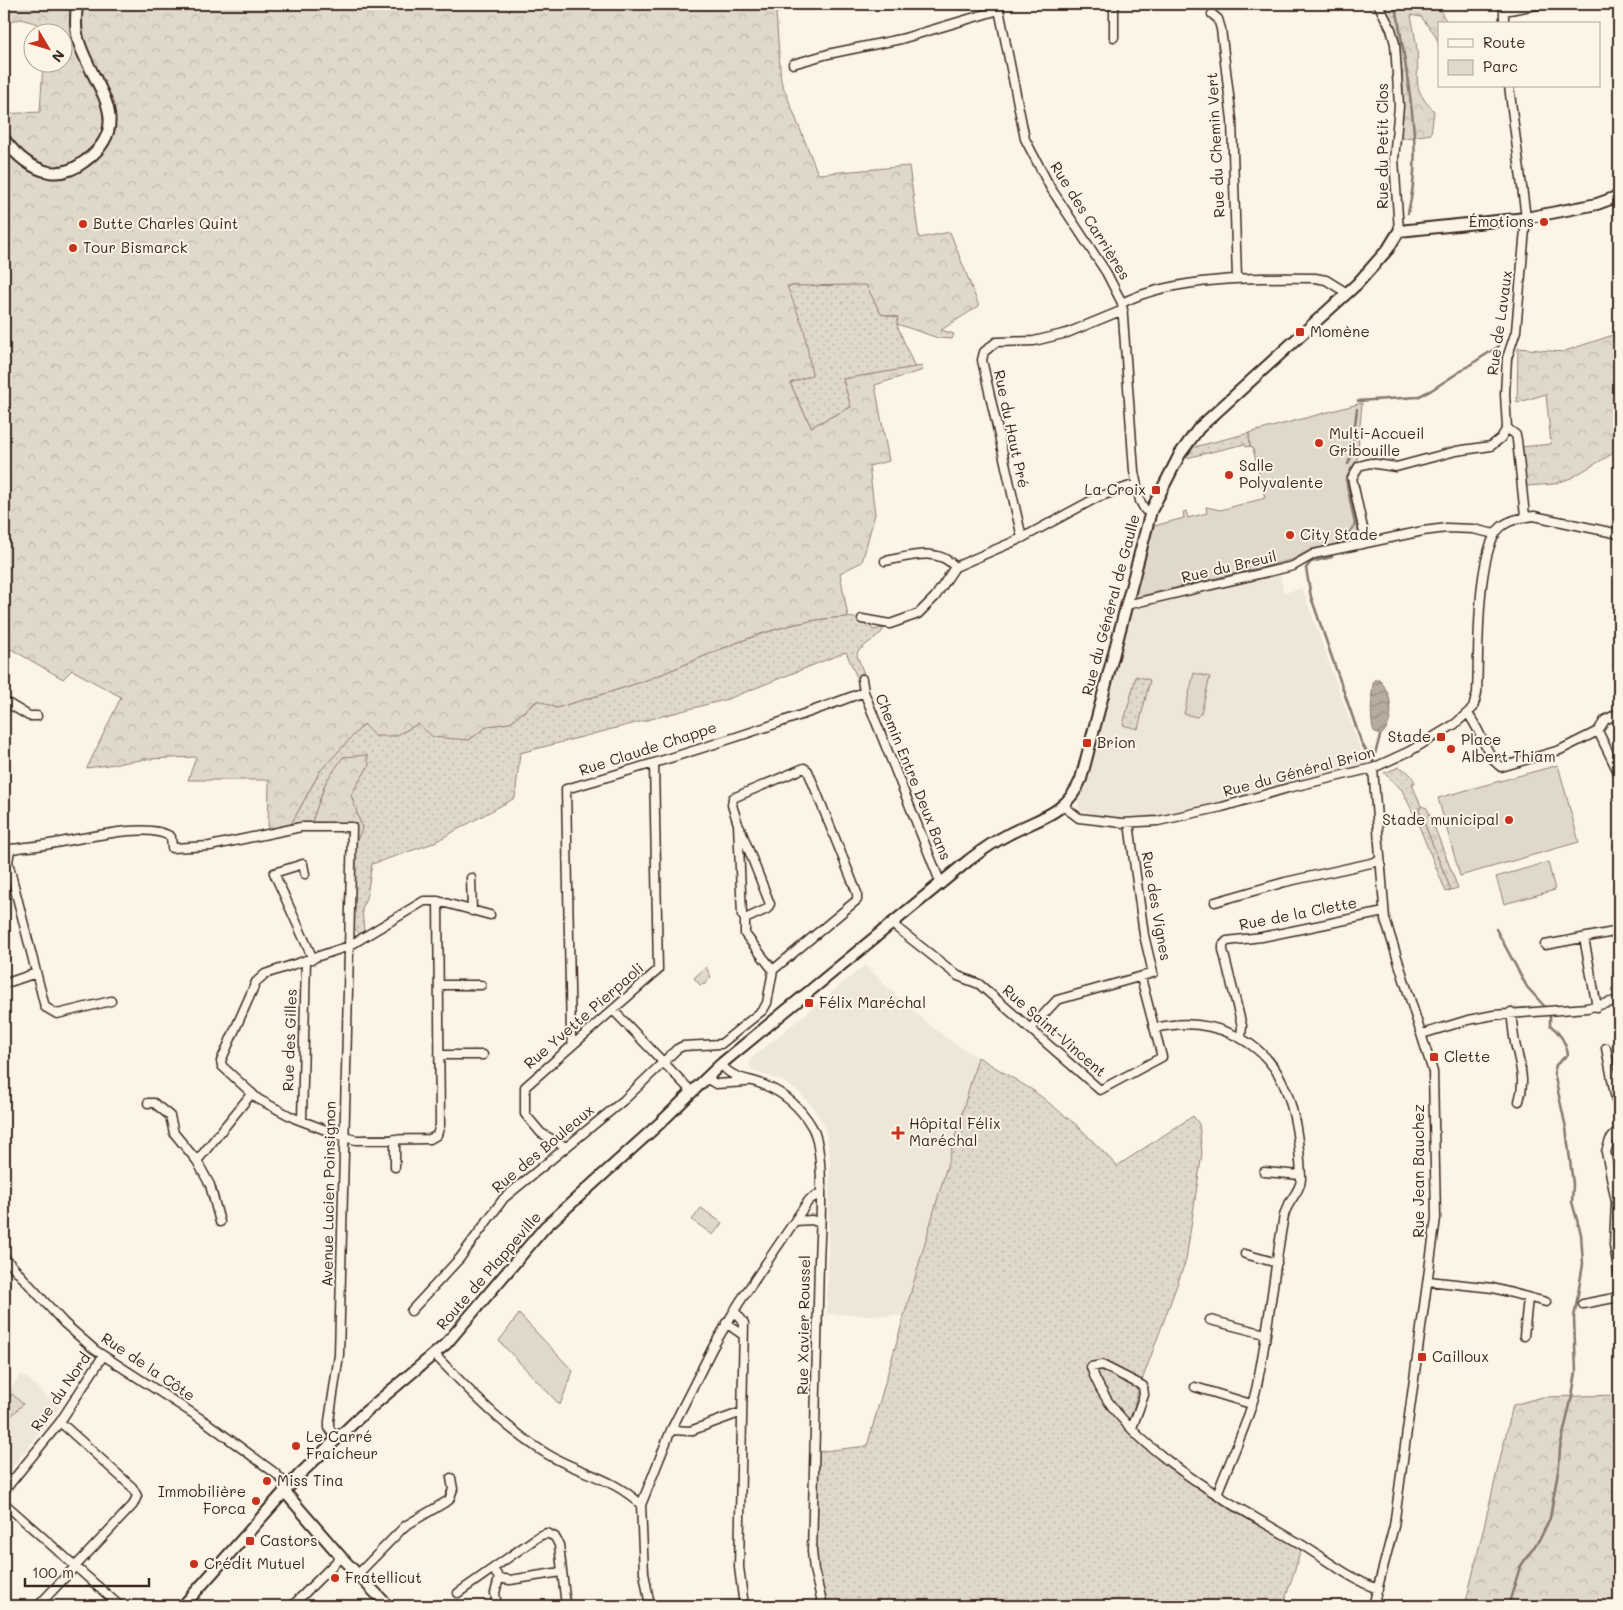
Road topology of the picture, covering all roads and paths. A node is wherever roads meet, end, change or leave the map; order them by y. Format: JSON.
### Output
{"nodes":[{"id":1,"x":77,"y":4,"type":"edge"},
{"id":2,"x":1114,"y":4,"type":"edge"},
{"id":3,"x":1378,"y":4,"type":"edge"},
{"id":4,"x":1542,"y":4,"type":"edge"},
{"id":5,"x":998,"y":7,"type":"edge"},
{"id":6,"x":1503,"y":7,"type":"edge"},
{"id":7,"x":1212,"y":14,"type":"dead end"},
{"id":8,"x":1504,"y":22,"type":"edge"},
{"id":9,"x":1114,"y":37,"type":"dead end"},
{"id":10,"x":793,"y":64,"type":"dead end"},
{"id":11,"x":1510,"y":88,"type":"edge"},
{"id":12,"x":4,"y":139,"type":"edge"},
{"id":13,"x":1619,"y":196,"type":"edge"},
{"id":14,"x":1526,"y":218,"type":"junction"},
{"id":15,"x":1399,"y":231,"type":"junction"},
{"id":16,"x":1237,"y":278,"type":"junction"},
{"id":17,"x":1347,"y":293,"type":"junction"},
{"id":18,"x":1123,"y":307,"type":"junction"},
{"id":19,"x":1507,"y":428,"type":"junction"},
{"id":20,"x":1136,"y":484,"type":"junction"},
{"id":21,"x":1151,"y":511,"type":"junction"},
{"id":22,"x":1525,"y":516,"type":"junction"},
{"id":23,"x":1495,"y":534,"type":"junction"},
{"id":24,"x":1619,"y":534,"type":"edge"},
{"id":25,"x":1022,"y":538,"type":"junction"},
{"id":26,"x":1366,"y":542,"type":"junction"},
{"id":27,"x":885,"y":561,"type":"dead end"},
{"id":28,"x":955,"y":567,"type":"junction"},
{"id":29,"x":1126,"y":605,"type":"junction"},
{"id":30,"x":862,"y":619,"type":"dead end"},
{"id":31,"x":862,"y":679,"type":"dead end"},
{"id":32,"x":864,"y":692,"type":"junction"},
{"id":33,"x":4,"y":701,"type":"edge"},
{"id":34,"x":1468,"y":714,"type":"junction"},
{"id":35,"x":1619,"y":714,"type":"edge"},
{"id":36,"x":37,"y":716,"type":"dead end"},
{"id":37,"x":1598,"y":731,"type":"junction"},
{"id":38,"x":654,"y":764,"type":"junction"},
{"id":39,"x":1373,"y":768,"type":"junction"},
{"id":40,"x":1619,"y":774,"type":"edge"},
{"id":41,"x":1063,"y":806,"type":"junction"},
{"id":42,"x":1129,"y":823,"type":"junction"},
{"id":43,"x":738,"y":824,"type":"junction"},
{"id":44,"x":7,"y":848,"type":"edge"},
{"id":45,"x":1380,"y":861,"type":"junction"},
{"id":46,"x":305,"y":874,"type":"dead end"},
{"id":47,"x":471,"y":878,"type":"dead end"},
{"id":48,"x":941,"y":884,"type":"junction"},
{"id":49,"x":438,"y":901,"type":"junction"},
{"id":50,"x":1215,"y":902,"type":"dead end"},
{"id":51,"x":472,"y":911,"type":"junction"},
{"id":52,"x":1384,"y":912,"type":"junction"},
{"id":53,"x":490,"y":914,"type":"dead end"},
{"id":54,"x":745,"y":919,"type":"junction"},
{"id":55,"x":892,"y":924,"type":"junction"},
{"id":56,"x":1619,"y":932,"type":"edge"},
{"id":57,"x":1584,"y":938,"type":"junction"},
{"id":58,"x":1545,"y":945,"type":"dead end"},
{"id":59,"x":349,"y":946,"type":"junction"},
{"id":60,"x":857,"y":952,"type":"joint"},
{"id":61,"x":309,"y":959,"type":"junction"},
{"id":62,"x":773,"y":970,"type":"junction"},
{"id":63,"x":36,"y":973,"type":"junction"},
{"id":64,"x":1141,"y":978,"type":"junction"},
{"id":65,"x":4,"y":984,"type":"edge"},
{"id":66,"x":438,"y":985,"type":"junction"},
{"id":67,"x":481,"y":985,"type":"dead end"},
{"id":68,"x":1619,"y":1000,"type":"edge"},
{"id":69,"x":111,"y":1002,"type":"dead end"},
{"id":70,"x":1597,"y":1007,"type":"junction"},
{"id":71,"x":613,"y":1010,"type":"junction"},
{"id":72,"x":1511,"y":1012,"type":"junction"},
{"id":73,"x":1155,"y":1028,"type":"junction"},
{"id":74,"x":1030,"y":1029,"type":"junction"},
{"id":75,"x":1422,"y":1034,"type":"junction"},
{"id":76,"x":1241,"y":1037,"type":"junction"},
{"id":77,"x":573,"y":1044,"type":"junction"},
{"id":78,"x":1606,"y":1048,"type":"dead end"},
{"id":79,"x":483,"y":1054,"type":"dead end"},
{"id":80,"x":439,"y":1055,"type":"junction"},
{"id":81,"x":664,"y":1062,"type":"junction"},
{"id":82,"x":721,"y":1064,"type":"junction"},
{"id":83,"x":706,"y":1078,"type":"junction"},
{"id":84,"x":748,"y":1082,"type":"junction"},
{"id":85,"x":692,"y":1092,"type":"junction"},
{"id":86,"x":252,"y":1093,"type":"junction"},
{"id":87,"x":1519,"y":1101,"type":"dead end"},
{"id":88,"x":148,"y":1103,"type":"dead end"},
{"id":89,"x":302,"y":1120,"type":"junction"},
{"id":90,"x":1619,"y":1131,"type":"edge"},
{"id":91,"x":344,"y":1137,"type":"junction"},
{"id":92,"x":395,"y":1140,"type":"junction"},
{"id":93,"x":566,"y":1147,"type":"junction"},
{"id":94,"x":197,"y":1161,"type":"junction"},
{"id":95,"x":395,"y":1167,"type":"dead end"},
{"id":96,"x":1264,"y":1172,"type":"dead end"},
{"id":97,"x":1301,"y":1175,"type":"junction"},
{"id":98,"x":820,"y":1194,"type":"junction"},
{"id":99,"x":1618,"y":1214,"type":"edge"},
{"id":100,"x":220,"y":1222,"type":"dead end"},
{"id":101,"x":794,"y":1222,"type":"junction"},
{"id":102,"x":820,"y":1223,"type":"junction"},
{"id":103,"x":1245,"y":1254,"type":"dead end"},
{"id":104,"x":4,"y":1257,"type":"edge"},
{"id":105,"x":1277,"y":1262,"type":"junction"},
{"id":106,"x":1619,"y":1275,"type":"edge"},
{"id":107,"x":1428,"y":1281,"type":"junction"},
{"id":108,"x":1619,"y":1297,"type":"edge"},
{"id":109,"x":1528,"y":1298,"type":"junction"},
{"id":110,"x":1546,"y":1302,"type":"dead end"},
{"id":111,"x":1583,"y":1304,"type":"dead end"},
{"id":112,"x":734,"y":1310,"type":"junction"},
{"id":113,"x":411,"y":1311,"type":"dead end"},
{"id":114,"x":1210,"y":1320,"type":"dead end"},
{"id":115,"x":726,"y":1323,"type":"junction"},
{"id":116,"x":1265,"y":1334,"type":"junction"},
{"id":117,"x":743,"y":1335,"type":"junction"},
{"id":118,"x":1524,"y":1336,"type":"dead end"},
{"id":119,"x":434,"y":1355,"type":"junction"},
{"id":120,"x":103,"y":1356,"type":"junction"},
{"id":121,"x":1195,"y":1387,"type":"dead end"},
{"id":122,"x":1251,"y":1404,"type":"junction"},
{"id":123,"x":742,"y":1412,"type":"junction"},
{"id":124,"x":60,"y":1422,"type":"junction"},
{"id":125,"x":1132,"y":1428,"type":"junction"},
{"id":126,"x":671,"y":1430,"type":"junction"},
{"id":127,"x":336,"y":1439,"type":"junction"},
{"id":128,"x":451,"y":1478,"type":"dead end"},
{"id":129,"x":286,"y":1489,"type":"junction"},
{"id":130,"x":4,"y":1491,"type":"edge"},
{"id":131,"x":1217,"y":1494,"type":"junction"},
{"id":132,"x":4,"y":1503,"type":"edge"},
{"id":133,"x":641,"y":1505,"type":"junction"},
{"id":134,"x":341,"y":1557,"type":"junction"},
{"id":135,"x":75,"y":1566,"type":"junction"},
{"id":136,"x":493,"y":1569,"type":"junction"},
{"id":137,"x":561,"y":1572,"type":"junction"},
{"id":138,"x":357,"y":1574,"type":"junction"},
{"id":139,"x":499,"y":1578,"type":"junction"},
{"id":140,"x":1378,"y":1589,"type":"junction"},
{"id":141,"x":458,"y":1593,"type":"dead end"},
{"id":142,"x":38,"y":1606,"type":"edge"},
{"id":143,"x":120,"y":1606,"type":"edge"},
{"id":144,"x":183,"y":1606,"type":"edge"},
{"id":145,"x":292,"y":1606,"type":"edge"},
{"id":146,"x":388,"y":1606,"type":"edge"},
{"id":147,"x":497,"y":1606,"type":"edge"},
{"id":148,"x":566,"y":1606,"type":"edge"},
{"id":149,"x":650,"y":1606,"type":"edge"},
{"id":150,"x":744,"y":1606,"type":"edge"},
{"id":151,"x":823,"y":1606,"type":"edge"},
{"id":152,"x":1373,"y":1606,"type":"edge"}],
"edges":[{"from":1,"to":12,"type":"street"},
{"from":2,"to":9,"type":"street"},
{"from":3,"to":15,"type":"street","name":"Rue du Petit Clos"},
{"from":4,"to":6,"type":"street"},
{"from":5,"to":10,"type":"street"},
{"from":5,"to":18,"type":"street","name":"Rue des Carrières"},
{"from":6,"to":8,"type":"street"},
{"from":7,"to":16,"type":"street","name":"Rue du Chemin Vert"},
{"from":11,"to":14,"type":"street","name":"Rue de Lavaux"},
{"from":13,"to":14,"type":"street"},
{"from":14,"to":15,"type":"street"},
{"from":14,"to":19,"type":"street","name":"Rue de Lavaux"},
{"from":15,"to":17,"type":"street","name":"Rue du Général de Gaulle"},
{"from":16,"to":17,"type":"street","name":"Rue du Haut Pré"},
{"from":16,"to":18,"type":"street","name":"Rue du Haut Pré"},
{"from":17,"to":21,"type":"street","name":"Rue du Général de Gaulle"},
{"from":18,"to":20,"type":"street","name":"Rue des Carrières"},
{"from":18,"to":25,"type":"street","name":"Rue du Haut Pré"},
{"from":19,"to":22,"type":"street","name":"Rue de Lavaux"},
{"from":19,"to":26,"type":"street"},
{"from":20,"to":21,"type":"street","name":"Rue des Carrières"},
{"from":20,"to":25,"type":"street"},
{"from":21,"to":29,"type":"street","name":"Rue du Général de Gaulle"},
{"from":22,"to":23,"type":"street"},
{"from":22,"to":24,"type":"street"},
{"from":23,"to":26,"type":"street","name":"Rue du Breuil"},
{"from":23,"to":34,"type":"street"},
{"from":25,"to":28,"type":"street"},
{"from":26,"to":29,"type":"street","name":"Rue du Breuil"},
{"from":27,"to":28,"type":"street"},
{"from":28,"to":30,"type":"street"},
{"from":29,"to":41,"type":"street","name":"Rue du Général de Gaulle"},
{"from":31,"to":32,"type":"street","name":"Chemin Entre Deux Bans"},
{"from":32,"to":38,"type":"street","name":"Rue Claude Chappe"},
{"from":32,"to":48,"type":"street","name":"Chemin Entre Deux Bans"},
{"from":33,"to":36,"type":"street"},
{"from":34,"to":37,"type":"street"},
{"from":34,"to":39,"type":"street","name":"Rue du Général Brion"},
{"from":35,"to":37,"type":"street"},
{"from":37,"to":40,"type":"street"},
{"from":38,"to":71,"type":"street","name":"Rue Yvette Pierpaoli"},
{"from":38,"to":77,"type":"street","name":"Rue Claude Chappe"},
{"from":39,"to":42,"type":"street","name":"Rue du Général Brion"},
{"from":39,"to":45,"type":"street","name":"Rue Jean Bauchez"},
{"from":41,"to":42,"type":"street","name":"Rue du Général Brion"},
{"from":41,"to":48,"type":"street","name":"Rue du Général de Gaulle"},
{"from":42,"to":64,"type":"street","name":"Rue des Vignes"},
{"from":43,"to":54,"type":"street"},
{"from":43,"to":54,"type":"street"},
{"from":43,"to":62,"type":"street"},
{"from":44,"to":59,"type":"street","name":"Avenue Lucien Poinsignon"},
{"from":44,"to":63,"type":"street"},
{"from":45,"to":50,"type":"street"},
{"from":45,"to":52,"type":"street","name":"Rue Jean Bauchez"},
{"from":46,"to":61,"type":"street"},
{"from":47,"to":51,"type":"street"},
{"from":48,"to":55,"type":"street","name":"Rue du Général de Gaulle"},
{"from":49,"to":51,"type":"street"},
{"from":49,"to":59,"type":"street"},
{"from":49,"to":66,"type":"street"},
{"from":51,"to":53,"type":"street"},
{"from":52,"to":75,"type":"street","name":"Rue Jean Bauchez"},
{"from":52,"to":76,"type":"street","name":"Rue de la Clette"},
{"from":54,"to":62,"type":"street"},
{"from":55,"to":60,"type":"street","name":"Rue du Général de Gaulle"},
{"from":55,"to":74,"type":"street","name":"Rue Saint-Vincent"},
{"from":56,"to":57,"type":"street"},
{"from":57,"to":58,"type":"street"},
{"from":57,"to":70,"type":"street"},
{"from":59,"to":61,"type":"street"},
{"from":59,"to":91,"type":"street","name":"Avenue Lucien Poinsignon"},
{"from":60,"to":82,"type":"street","name":"Route de Plappeville"},
{"from":61,"to":86,"type":"street"},
{"from":61,"to":89,"type":"street","name":"Rue des Gilles"},
{"from":62,"to":81,"type":"street","name":"Rue des Bouleaux"},
{"from":63,"to":65,"type":"street"},
{"from":63,"to":69,"type":"street"},
{"from":64,"to":73,"type":"street","name":"Rue Saint-Vincent"},
{"from":64,"to":74,"type":"street","name":"Rue des Vignes"},
{"from":66,"to":67,"type":"street"},
{"from":66,"to":80,"type":"street"},
{"from":68,"to":70,"type":"street"},
{"from":70,"to":72,"type":"street"},
{"from":71,"to":77,"type":"street","name":"Rue Yvette Pierpaoli"},
{"from":71,"to":81,"type":"street"},
{"from":72,"to":75,"type":"street"},
{"from":72,"to":87,"type":"street"},
{"from":73,"to":74,"type":"street","name":"Rue Saint-Vincent"},
{"from":73,"to":76,"type":"street"},
{"from":75,"to":107,"type":"street","name":"Rue Jean Bauchez"},
{"from":76,"to":97,"type":"street"},
{"from":77,"to":93,"type":"street","name":"Rue Yvette Pierpaoli"},
{"from":78,"to":90,"type":"street"},
{"from":79,"to":80,"type":"street"},
{"from":80,"to":92,"type":"street"},
{"from":81,"to":85,"type":"street"},
{"from":81,"to":93,"type":"street","name":"Rue des Bouleaux"},
{"from":82,"to":83,"type":"street","name":"Route de Plappeville"},
{"from":82,"to":84,"type":"street","name":"Rue Xavier Roussel"},
{"from":83,"to":84,"type":"street","name":"Rue Xavier Roussel"},
{"from":83,"to":85,"type":"street","name":"Route de Plappeville"},
{"from":84,"to":98,"type":"street","name":"Rue Xavier Roussel"},
{"from":85,"to":119,"type":"street","name":"Route de Plappeville"},
{"from":86,"to":89,"type":"street"},
{"from":86,"to":94,"type":"street"},
{"from":88,"to":94,"type":"street"},
{"from":89,"to":91,"type":"street"},
{"from":90,"to":99,"type":"street"},
{"from":91,"to":92,"type":"street"},
{"from":91,"to":127,"type":"street","name":"Avenue Lucien Poinsignon"},
{"from":92,"to":95,"type":"street"},
{"from":93,"to":113,"type":"street","name":"Rue des Bouleaux"},
{"from":94,"to":100,"type":"street"},
{"from":96,"to":97,"type":"street"},
{"from":97,"to":105,"type":"street"},
{"from":98,"to":101,"type":"street"},
{"from":98,"to":102,"type":"street","name":"Rue Xavier Roussel"},
{"from":99,"to":106,"type":"street"},
{"from":101,"to":102,"type":"street"},
{"from":101,"to":112,"type":"street"},
{"from":102,"to":151,"type":"street","name":"Rue Xavier Roussel"},
{"from":103,"to":105,"type":"street"},
{"from":104,"to":120,"type":"street","name":"Rue de la Côte"},
{"from":105,"to":116,"type":"street"},
{"from":107,"to":109,"type":"street"},
{"from":107,"to":140,"type":"street","name":"Rue Jean Bauchez"},
{"from":108,"to":111,"type":"street"},
{"from":109,"to":110,"type":"street"},
{"from":109,"to":118,"type":"street"},
{"from":112,"to":115,"type":"street"},
{"from":112,"to":117,"type":"street"},
{"from":114,"to":116,"type":"street"},
{"from":115,"to":117,"type":"street"},
{"from":115,"to":126,"type":"street"},
{"from":116,"to":122,"type":"street"},
{"from":117,"to":123,"type":"street"},
{"from":119,"to":127,"type":"street","name":"Route de Plappeville"},
{"from":119,"to":133,"type":"street"},
{"from":120,"to":124,"type":"street","name":"Rue du Nord"},
{"from":120,"to":129,"type":"street","name":"Rue de la Côte"},
{"from":121,"to":122,"type":"street"},
{"from":122,"to":131,"type":"street"},
{"from":123,"to":126,"type":"street"},
{"from":123,"to":150,"type":"street"},
{"from":124,"to":130,"type":"street","name":"Rue du Nord"},
{"from":124,"to":135,"type":"street"},
{"from":125,"to":125,"type":"street"},
{"from":125,"to":131,"type":"street"},
{"from":126,"to":133,"type":"street"},
{"from":127,"to":129,"type":"street","name":"Route de Plappeville"},
{"from":128,"to":138,"type":"street"},
{"from":129,"to":134,"type":"street"},
{"from":129,"to":144,"type":"street","name":"Route de Plappeville"},
{"from":131,"to":140,"type":"street"},
{"from":132,"to":135,"type":"street"},
{"from":133,"to":149,"type":"street"},
{"from":134,"to":138,"type":"street"},
{"from":134,"to":145,"type":"street"},
{"from":135,"to":142,"type":"street"},
{"from":135,"to":143,"type":"street"},
{"from":136,"to":137,"type":"street"},
{"from":136,"to":139,"type":"street"},
{"from":136,"to":141,"type":"street"},
{"from":137,"to":139,"type":"street"},
{"from":137,"to":148,"type":"street"},
{"from":138,"to":146,"type":"street"},
{"from":139,"to":147,"type":"street"},
{"from":140,"to":152,"type":"street","name":"Rue Jean Bauchez"}]}
